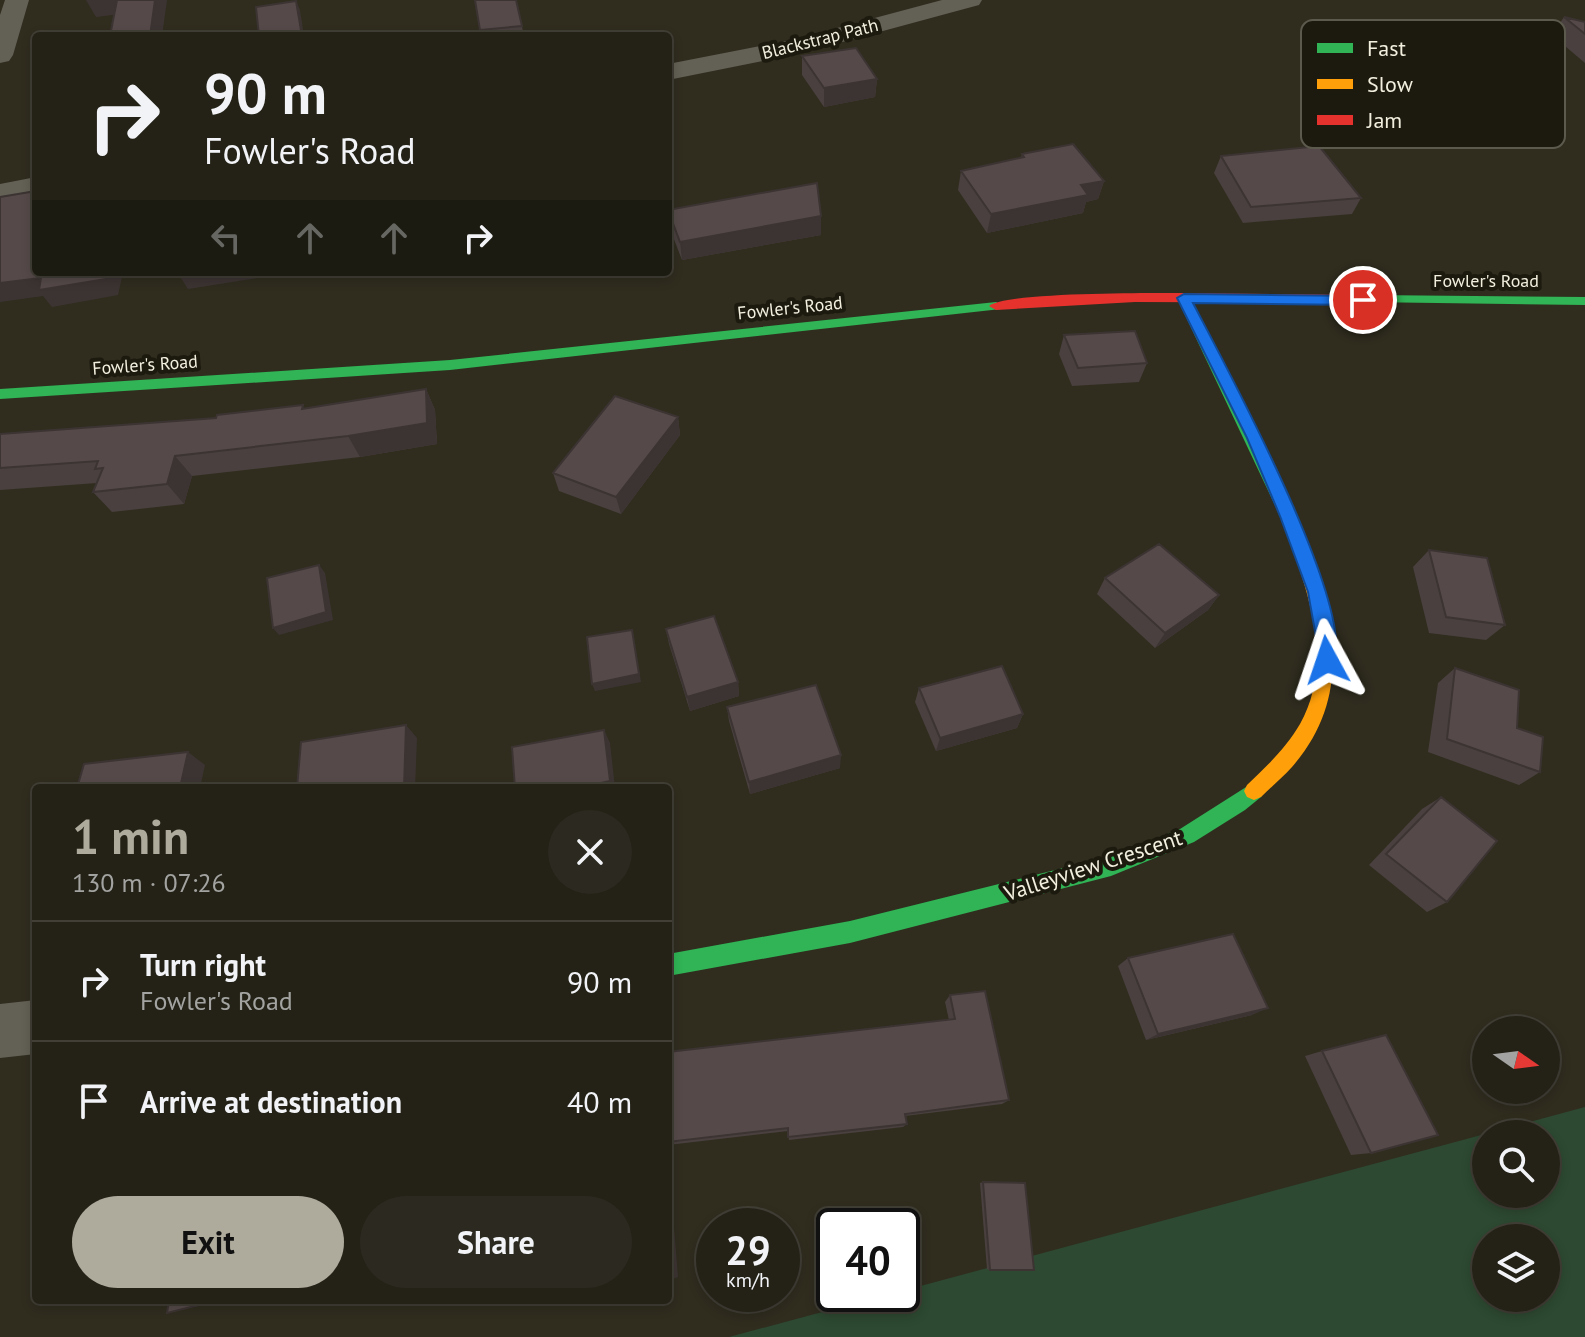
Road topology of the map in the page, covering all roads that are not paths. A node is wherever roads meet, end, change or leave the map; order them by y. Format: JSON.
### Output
{"nodes":[{"id":1,"x":17,"y":0,"type":"edge"},
{"id":2,"x":970,"y":0,"type":"edge"},
{"id":3,"x":0,"y":55,"type":"edge"},
{"id":4,"x":672,"y":71,"type":"edge"},
{"id":5,"x":32,"y":187,"type":"edge"},
{"id":6,"x":0,"y":193,"type":"edge"},
{"id":7,"x":1184,"y":298,"type":"junction"},
{"id":8,"x":1585,"y":301,"type":"edge"},
{"id":9,"x":0,"y":394,"type":"edge"},
{"id":10,"x":672,"y":964,"type":"edge"},
{"id":11,"x":32,"y":1027,"type":"edge"},
{"id":12,"x":0,"y":1031,"type":"edge"}],
"edges":[{"from":1,"to":3,"type":"street"},
{"from":2,"to":4,"type":"street","name":"Blackstrap Path"},
{"from":5,"to":6,"type":"street"},
{"from":7,"to":8,"type":"street","name":"Fowler's Road"},
{"from":7,"to":9,"type":"street","name":"Fowler's Road"},
{"from":7,"to":10,"type":"street","name":"Valleyview Crescent"},
{"from":11,"to":12,"type":"street"}]}
